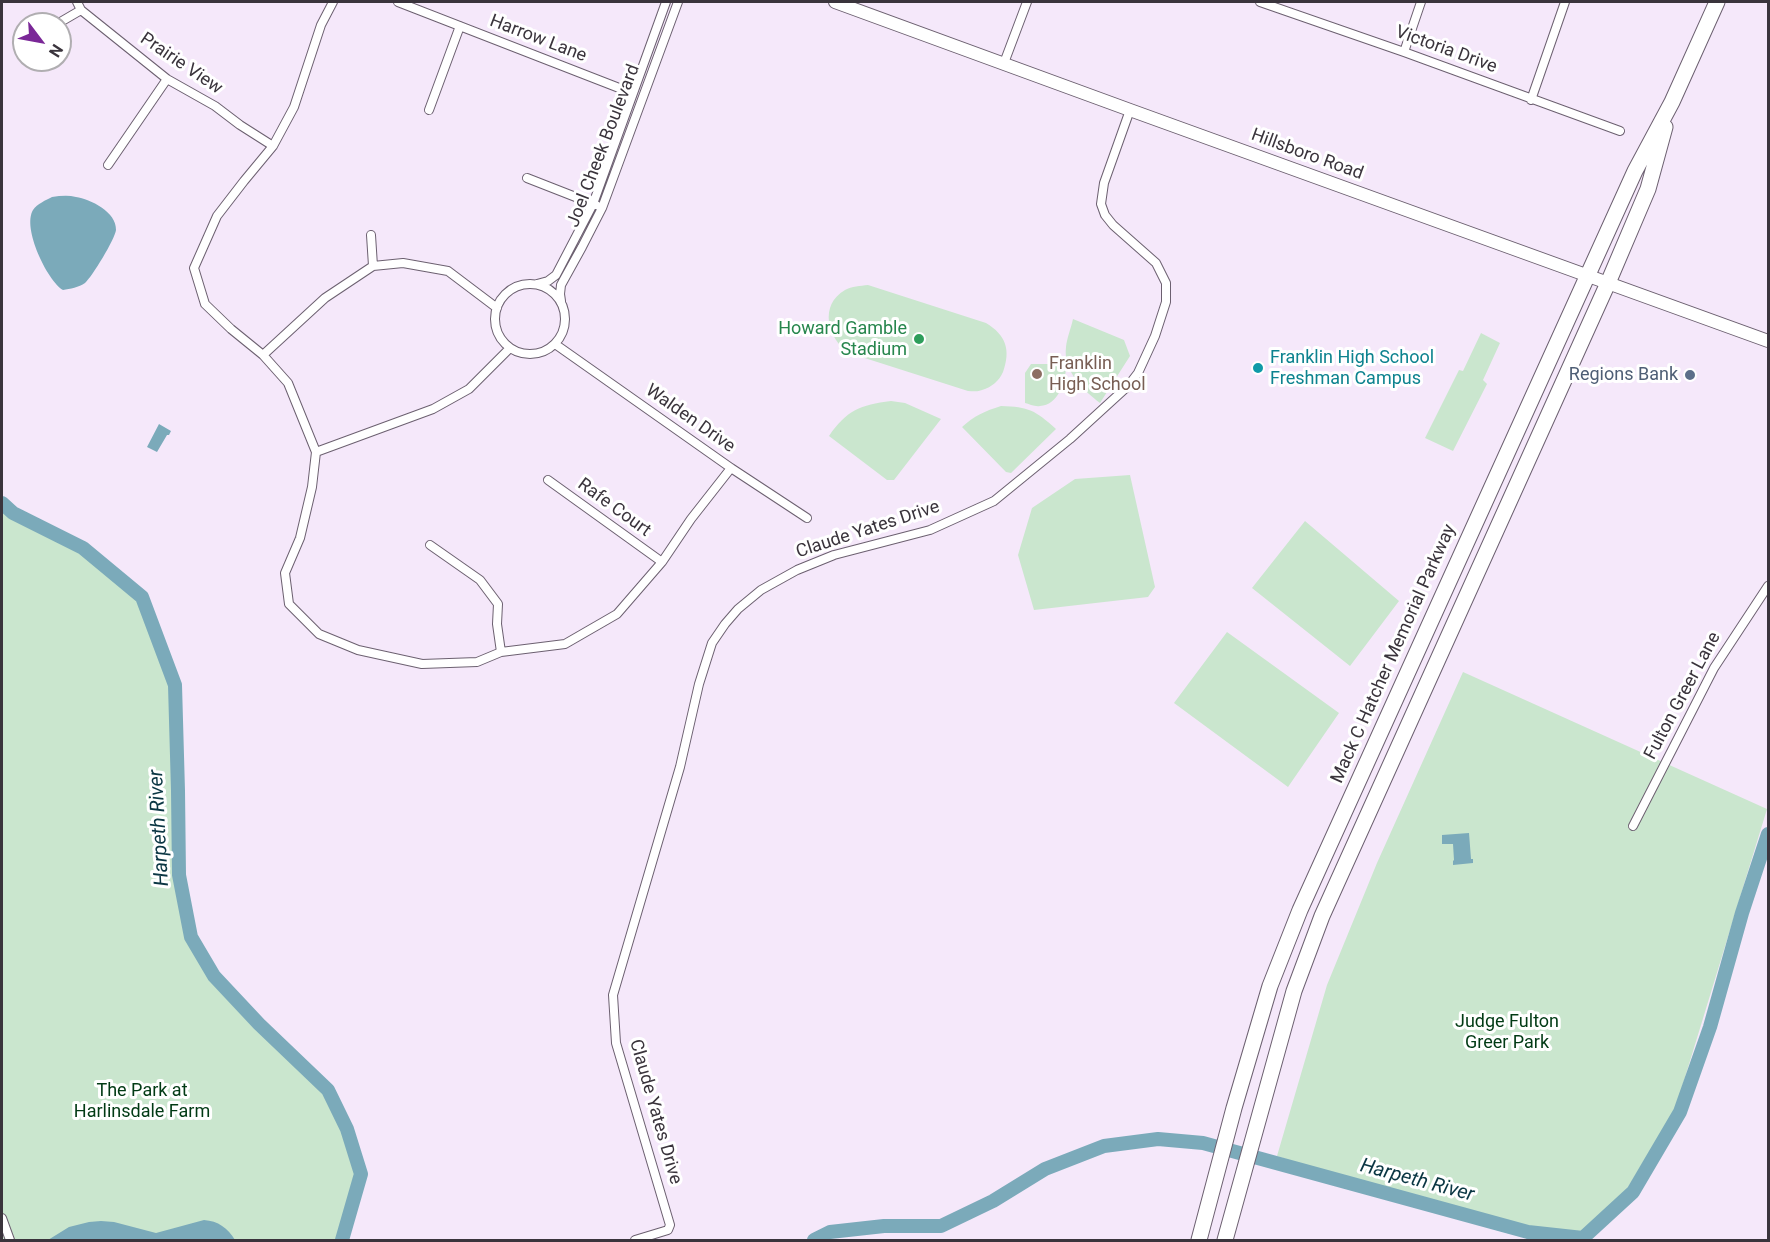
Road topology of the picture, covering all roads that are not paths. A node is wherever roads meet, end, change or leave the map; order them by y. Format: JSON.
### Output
{"nodes":[{"id":1,"x":333,"y":2,"type":"edge"},
{"id":2,"x":398,"y":2,"type":"edge"},
{"id":3,"x":666,"y":2,"type":"edge"},
{"id":4,"x":678,"y":2,"type":"edge"},
{"id":5,"x":835,"y":2,"type":"edge"},
{"id":6,"x":1027,"y":2,"type":"edge"},
{"id":7,"x":1260,"y":2,"type":"edge"},
{"id":8,"x":1421,"y":2,"type":"edge"},
{"id":9,"x":1565,"y":2,"type":"edge"},
{"id":10,"x":1717,"y":2,"type":"edge"},
{"id":11,"x":79,"y":6,"type":"edge"},
{"id":12,"x":460,"y":26,"type":"junction"},
{"id":13,"x":1404,"y":52,"type":"junction"},
{"id":14,"x":1004,"y":63,"type":"junction"},
{"id":15,"x":167,"y":79,"type":"junction"},
{"id":16,"x":632,"y":93,"type":"junction"},
{"id":17,"x":1531,"y":100,"type":"junction"},
{"id":18,"x":1672,"y":102,"type":"junction"},
{"id":19,"x":429,"y":110,"type":"dead end"},
{"id":20,"x":1130,"y":110,"type":"junction"},
{"id":21,"x":1620,"y":131,"type":"dead end"},
{"id":22,"x":273,"y":146,"type":"junction"},
{"id":23,"x":108,"y":165,"type":"dead end"},
{"id":24,"x":527,"y":178,"type":"dead end"},
{"id":25,"x":597,"y":206,"type":"junction"},
{"id":26,"x":371,"y":235,"type":"dead end"},
{"id":27,"x":373,"y":266,"type":"junction"},
{"id":28,"x":1587,"y":275,"type":"junction"},
{"id":29,"x":1608,"y":283,"type":"junction"},
{"id":30,"x":537,"y":284,"type":"junction"},
{"id":31,"x":561,"y":301,"type":"junction"},
{"id":32,"x":496,"y":308,"type":"junction"},
{"id":33,"x":1768,"y":341,"type":"edge"},
{"id":34,"x":555,"y":344,"type":"junction"},
{"id":35,"x":510,"y":348,"type":"junction"},
{"id":36,"x":263,"y":355,"type":"junction"},
{"id":37,"x":316,"y":452,"type":"junction"},
{"id":38,"x":731,"y":468,"type":"junction"},
{"id":39,"x":548,"y":480,"type":"dead end"},
{"id":40,"x":807,"y":518,"type":"dead end"},
{"id":41,"x":430,"y":545,"type":"dead end"},
{"id":42,"x":662,"y":562,"type":"junction"},
{"id":43,"x":1768,"y":586,"type":"edge"},
{"id":44,"x":501,"y":652,"type":"junction"},
{"id":45,"x":1633,"y":826,"type":"dead end"},
{"id":46,"x":2,"y":1218,"type":"edge"},
{"id":47,"x":10,"y":1240,"type":"edge"},
{"id":48,"x":635,"y":1240,"type":"edge"},
{"id":49,"x":1199,"y":1240,"type":"edge"},
{"id":50,"x":1225,"y":1240,"type":"edge"}],
"edges":[{"from":1,"to":22,"type":"street"},
{"from":2,"to":12,"type":"street","name":"Harrow Lane"},
{"from":3,"to":16,"type":"street","name":"Joel Cheek Boulevard"},
{"from":4,"to":25,"type":"street","name":"Joel Cheek Boulevard"},
{"from":5,"to":14,"type":"main road","name":"Hillsboro Road"},
{"from":6,"to":14,"type":"street"},
{"from":7,"to":13,"type":"street","name":"Victoria Drive"},
{"from":8,"to":13,"type":"street"},
{"from":9,"to":17,"type":"street"},
{"from":10,"to":18,"type":"highway","name":"Mack C Hatcher Memorial Parkway"},
{"from":11,"to":15,"type":"street","name":"Prairie View"},
{"from":12,"to":16,"type":"street","name":"Harrow Lane"},
{"from":12,"to":19,"type":"street"},
{"from":13,"to":17,"type":"street","name":"Victoria Drive"},
{"from":14,"to":20,"type":"main road","name":"Hillsboro Road"},
{"from":15,"to":22,"type":"street","name":"Prairie View"},
{"from":15,"to":23,"type":"street"},
{"from":16,"to":25,"type":"street","name":"Joel Cheek Boulevard"},
{"from":17,"to":21,"type":"street","name":"Victoria Drive"},
{"from":18,"to":28,"type":"highway","name":"Mack C Hatcher Memorial Parkway"},
{"from":18,"to":29,"type":"highway","name":"Mack C Hatcher Memorial Parkway"},
{"from":20,"to":28,"type":"main road","name":"Hillsboro Road"},
{"from":20,"to":48,"type":"street","name":"Claude Yates Drive"},
{"from":22,"to":36,"type":"street"},
{"from":24,"to":25,"type":"street"},
{"from":25,"to":30,"type":"street","name":"Joel Cheek Boulevard"},
{"from":25,"to":31,"type":"street","name":"Joel Cheek Boulevard"},
{"from":26,"to":27,"type":"street"},
{"from":27,"to":32,"type":"street"},
{"from":27,"to":36,"type":"street"},
{"from":28,"to":29,"type":"main road","name":"Hillsboro Road"},
{"from":28,"to":49,"type":"highway","name":"Mack C Hatcher Memorial Parkway"},
{"from":29,"to":33,"type":"main road","name":"Hillsboro Road"},
{"from":29,"to":50,"type":"highway","name":"Mack C Hatcher Memorial Parkway"},
{"from":30,"to":31,"type":"street"},
{"from":30,"to":32,"type":"street"},
{"from":31,"to":34,"type":"street"},
{"from":32,"to":35,"type":"street"},
{"from":34,"to":35,"type":"street"},
{"from":34,"to":38,"type":"street","name":"Walden Drive"},
{"from":35,"to":37,"type":"street"},
{"from":36,"to":37,"type":"street"},
{"from":37,"to":44,"type":"street"},
{"from":38,"to":40,"type":"street","name":"Walden Drive"},
{"from":38,"to":42,"type":"street"},
{"from":39,"to":42,"type":"street","name":"Rafe Court"},
{"from":41,"to":44,"type":"street"},
{"from":42,"to":44,"type":"street"},
{"from":43,"to":45,"type":"street","name":"Fulton Greer Lane"},
{"from":46,"to":47,"type":"street"}]}
